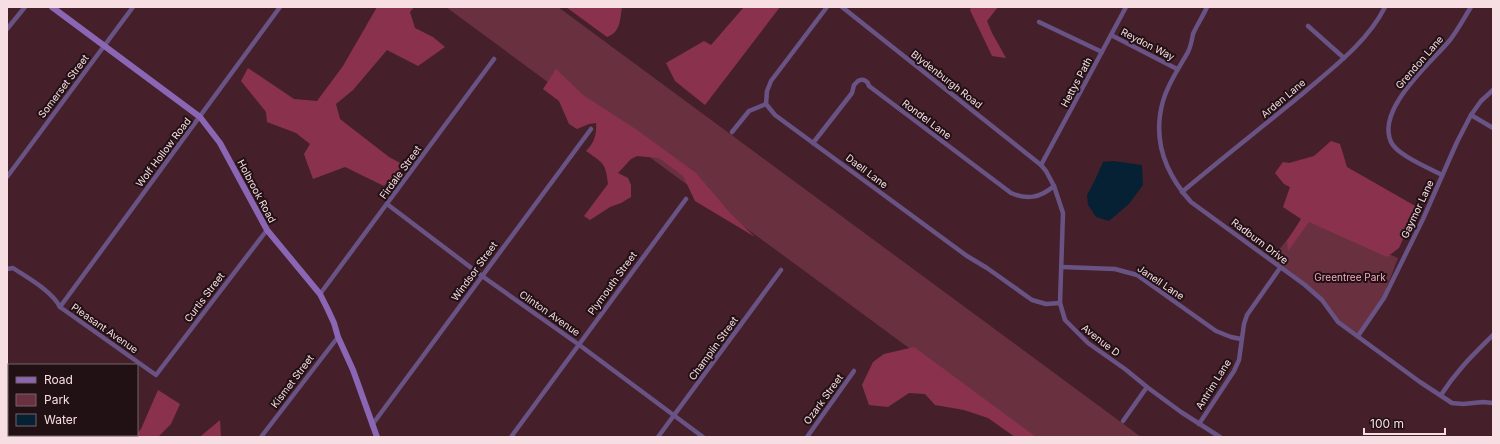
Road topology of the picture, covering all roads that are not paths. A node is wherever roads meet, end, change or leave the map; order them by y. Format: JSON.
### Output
{"nodes":[{"id":1,"x":25,"y":7,"type":"edge"},
{"id":2,"x":52,"y":7,"type":"edge"},
{"id":3,"x":132,"y":7,"type":"edge"},
{"id":4,"x":280,"y":7,"type":"edge"},
{"id":5,"x":828,"y":7,"type":"edge"},
{"id":6,"x":842,"y":7,"type":"edge"},
{"id":7,"x":1126,"y":7,"type":"edge"},
{"id":8,"x":1207,"y":7,"type":"edge"},
{"id":9,"x":1385,"y":7,"type":"edge"},
{"id":10,"x":1471,"y":7,"type":"edge"},
{"id":11,"x":1039,"y":22,"type":"dead end"},
{"id":12,"x":1308,"y":26,"type":"dead end"},
{"id":13,"x":7,"y":29,"type":"edge"},
{"id":14,"x":1111,"y":35,"type":"junction"},
{"id":15,"x":105,"y":46,"type":"junction"},
{"id":16,"x":1102,"y":52,"type":"junction"},
{"id":17,"x":1344,"y":58,"type":"junction"},
{"id":18,"x":494,"y":59,"type":"dead end"},
{"id":19,"x":1177,"y":69,"type":"junction"},
{"id":20,"x":1493,"y":90,"type":"edge"},
{"id":21,"x":766,"y":104,"type":"junction"},
{"id":22,"x":1472,"y":115,"type":"junction"},
{"id":23,"x":200,"y":117,"type":"junction"},
{"id":24,"x":1493,"y":128,"type":"edge"},
{"id":25,"x":591,"y":129,"type":"dead end"},
{"id":26,"x":732,"y":132,"type":"dead end"},
{"id":27,"x":813,"y":143,"type":"junction"},
{"id":28,"x":1042,"y":165,"type":"junction"},
{"id":29,"x":1442,"y":175,"type":"junction"},
{"id":30,"x":7,"y":176,"type":"edge"},
{"id":31,"x":1054,"y":186,"type":"junction"},
{"id":32,"x":1182,"y":192,"type":"junction"},
{"id":33,"x":686,"y":199,"type":"dead end"},
{"id":34,"x":387,"y":204,"type":"junction"},
{"id":35,"x":267,"y":230,"type":"junction"},
{"id":36,"x":1062,"y":267,"type":"junction"},
{"id":37,"x":7,"y":268,"type":"edge"},
{"id":38,"x":1280,"y":268,"type":"junction"},
{"id":39,"x":781,"y":270,"type":"dead end"},
{"id":40,"x":482,"y":276,"type":"junction"},
{"id":41,"x":320,"y":294,"type":"junction"},
{"id":42,"x":1060,"y":303,"type":"junction"},
{"id":43,"x":60,"y":307,"type":"junction"},
{"id":44,"x":1493,"y":335,"type":"edge"},
{"id":45,"x":1358,"y":336,"type":"junction"},
{"id":46,"x":338,"y":337,"type":"junction"},
{"id":47,"x":1241,"y":339,"type":"junction"},
{"id":48,"x":578,"y":344,"type":"junction"},
{"id":49,"x":854,"y":371,"type":"dead end"},
{"id":50,"x":156,"y":375,"type":"joint"},
{"id":51,"x":1147,"y":387,"type":"junction"},
{"id":52,"x":1441,"y":395,"type":"junction"},
{"id":53,"x":1493,"y":404,"type":"edge"},
{"id":54,"x":674,"y":416,"type":"junction"},
{"id":55,"x":1123,"y":421,"type":"dead end"},
{"id":56,"x":1199,"y":424,"type":"junction"},
{"id":57,"x":372,"y":425,"type":"junction"},
{"id":58,"x":262,"y":437,"type":"edge"},
{"id":59,"x":378,"y":437,"type":"edge"},
{"id":60,"x":511,"y":437,"type":"edge"},
{"id":61,"x":658,"y":437,"type":"edge"},
{"id":62,"x":703,"y":437,"type":"edge"},
{"id":63,"x":807,"y":437,"type":"edge"},
{"id":64,"x":1220,"y":437,"type":"edge"}],
"edges":[{"from":1,"to":13,"type":"street"},
{"from":2,"to":15,"type":"street","name":"Holbrook Road"},
{"from":3,"to":15,"type":"street","name":"Somerset Street"},
{"from":4,"to":23,"type":"street","name":"Wolf Hollow Road"},
{"from":5,"to":21,"type":"street"},
{"from":6,"to":28,"type":"street","name":"Blydenburgh Road"},
{"from":7,"to":14,"type":"street","name":"Hettys Path"},
{"from":8,"to":19,"type":"street","name":"Radburn Drive"},
{"from":9,"to":17,"type":"street","name":"Arden Lane"},
{"from":10,"to":29,"type":"street","name":"Grendon Lane"},
{"from":11,"to":16,"type":"street"},
{"from":12,"to":17,"type":"street"},
{"from":14,"to":16,"type":"street","name":"Hettys Path"},
{"from":14,"to":19,"type":"street","name":"Reydon Way"},
{"from":15,"to":23,"type":"street","name":"Holbrook Road"},
{"from":15,"to":30,"type":"street","name":"Somerset Street"},
{"from":16,"to":28,"type":"street","name":"Hettys Path"},
{"from":17,"to":32,"type":"street","name":"Arden Lane"},
{"from":18,"to":34,"type":"street","name":"Firdale Street"},
{"from":19,"to":32,"type":"street","name":"Radburn Drive"},
{"from":20,"to":22,"type":"street","name":"Gaymor Lane"},
{"from":21,"to":26,"type":"street"},
{"from":21,"to":27,"type":"street","name":"Daell Lane"},
{"from":22,"to":24,"type":"street"},
{"from":22,"to":29,"type":"street","name":"Gaymor Lane"},
{"from":23,"to":35,"type":"street","name":"Holbrook Road"},
{"from":23,"to":43,"type":"street","name":"Wolf Hollow Road"},
{"from":25,"to":40,"type":"street","name":"Windsor Street"},
{"from":27,"to":31,"type":"street","name":"Rondel Lane"},
{"from":27,"to":42,"type":"street","name":"Daell Lane"},
{"from":28,"to":31,"type":"street","name":"Avenue D"},
{"from":29,"to":45,"type":"street","name":"Gaymor Lane"},
{"from":31,"to":36,"type":"street","name":"Avenue D"},
{"from":32,"to":38,"type":"street","name":"Radburn Drive"},
{"from":33,"to":48,"type":"street","name":"Plymouth Street"},
{"from":34,"to":40,"type":"street","name":"Clinton Avenue"},
{"from":34,"to":41,"type":"street","name":"Firdale Street"},
{"from":35,"to":41,"type":"street","name":"Holbrook Road"},
{"from":35,"to":50,"type":"street","name":"Curtis Street"},
{"from":36,"to":42,"type":"street","name":"Avenue D"},
{"from":36,"to":47,"type":"street","name":"Janell Lane"},
{"from":37,"to":43,"type":"street","name":"Pleasant Avenue"},
{"from":38,"to":45,"type":"street","name":"Radburn Drive"},
{"from":38,"to":47,"type":"street","name":"Antrim Lane"},
{"from":39,"to":54,"type":"street","name":"Champlin Street"},
{"from":40,"to":48,"type":"street","name":"Clinton Avenue"},
{"from":40,"to":57,"type":"street","name":"Windsor Street"},
{"from":41,"to":46,"type":"street","name":"Holbrook Road"},
{"from":42,"to":51,"type":"street","name":"Avenue D"},
{"from":43,"to":50,"type":"street","name":"Pleasant Avenue"},
{"from":44,"to":52,"type":"street"},
{"from":45,"to":52,"type":"street","name":"Radburn Drive"},
{"from":46,"to":57,"type":"street","name":"Holbrook Road"},
{"from":46,"to":58,"type":"street","name":"Kismet Street"},
{"from":47,"to":56,"type":"street","name":"Antrim Lane"},
{"from":48,"to":54,"type":"street","name":"Clinton Avenue"},
{"from":48,"to":60,"type":"street","name":"Plymouth Street"},
{"from":49,"to":63,"type":"street","name":"Ozark Street"},
{"from":51,"to":55,"type":"street"},
{"from":51,"to":56,"type":"street","name":"Avenue D"},
{"from":52,"to":53,"type":"street","name":"Radburn Drive"},
{"from":54,"to":61,"type":"street","name":"Champlin Street"},
{"from":54,"to":62,"type":"street","name":"Clinton Avenue"},
{"from":56,"to":64,"type":"street","name":"Avenue D"},
{"from":57,"to":59,"type":"street","name":"Holbrook Road"}]}
